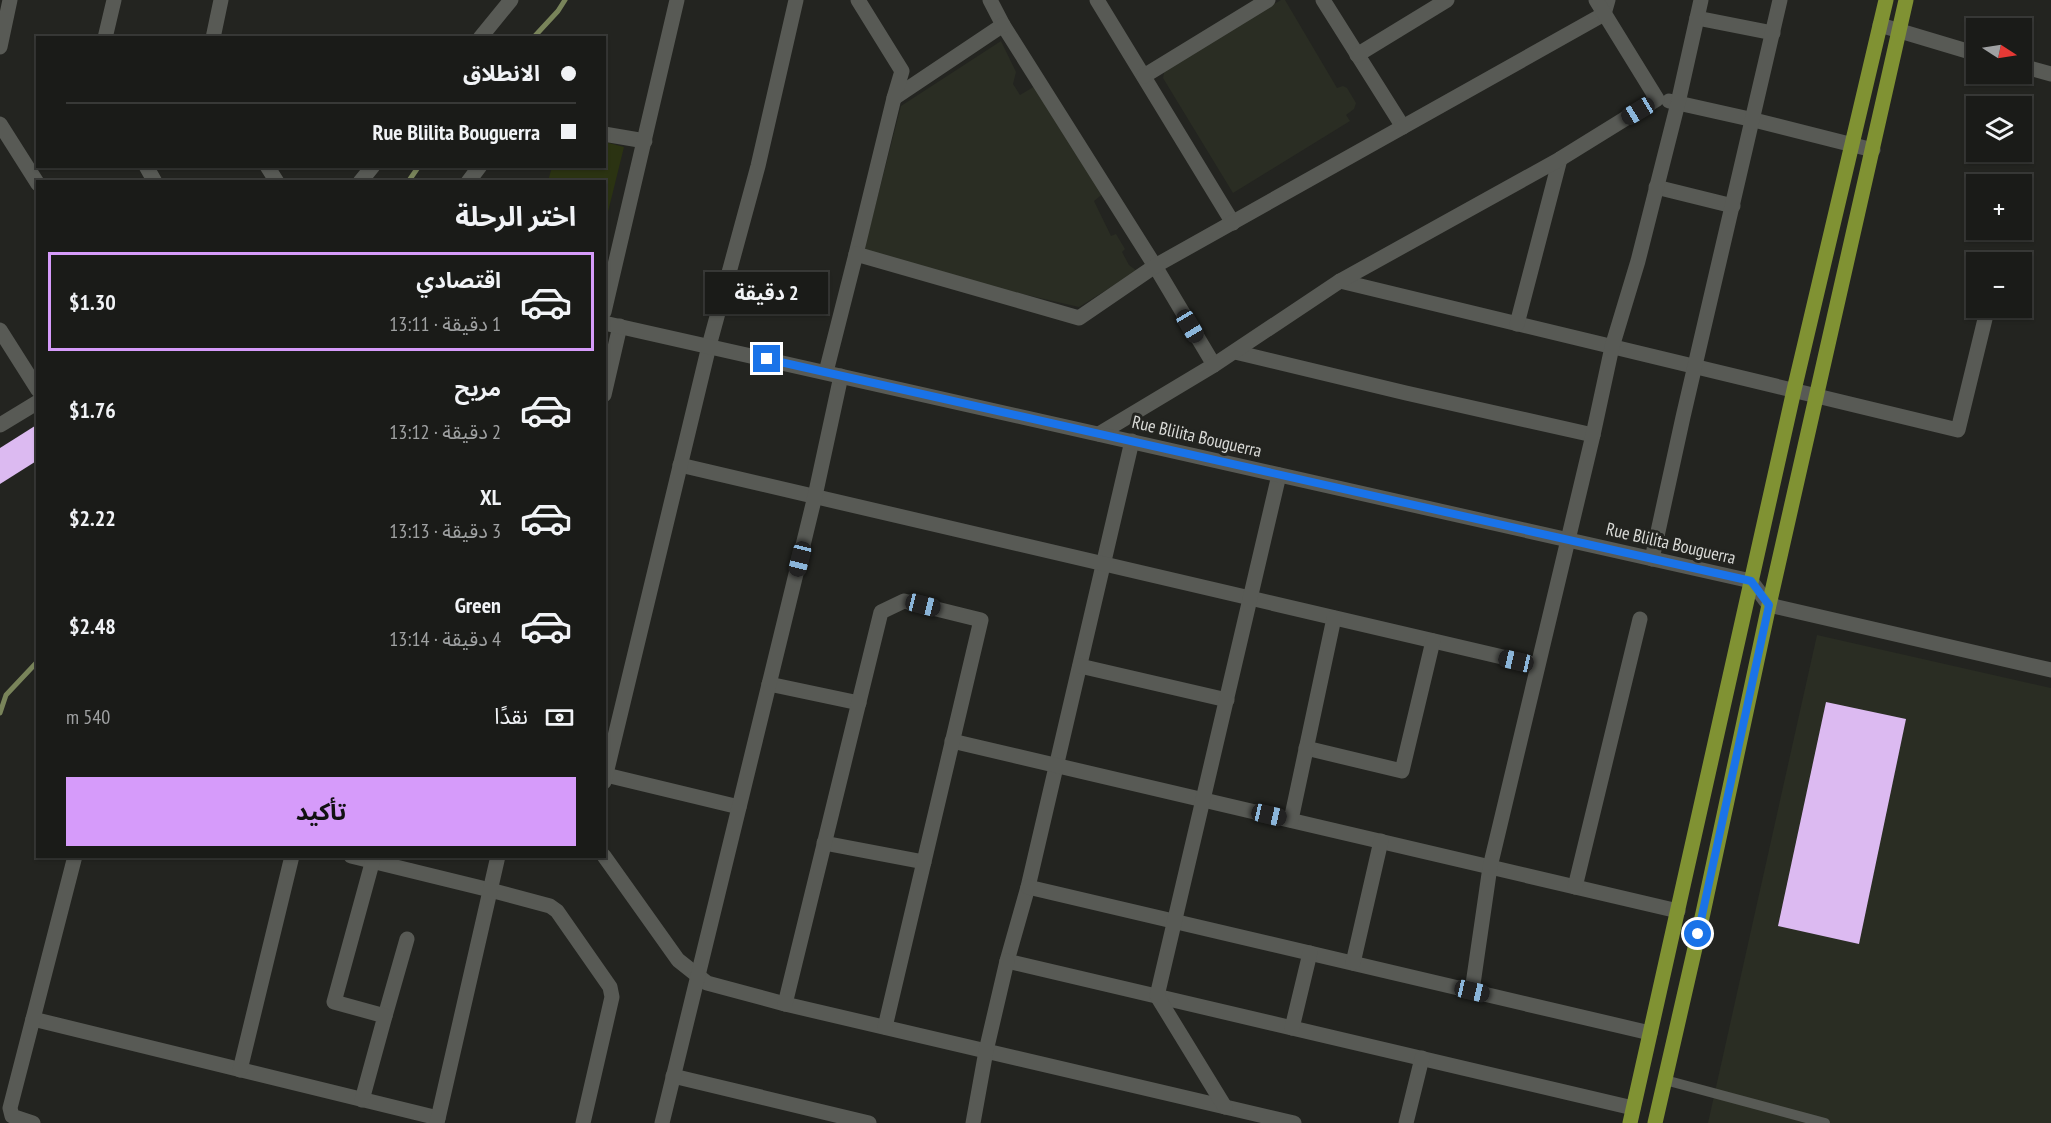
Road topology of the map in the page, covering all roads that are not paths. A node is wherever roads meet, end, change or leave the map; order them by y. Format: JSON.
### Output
{"nodes":[{"id":1,"x":10,"y":0,"type":"edge"},
{"id":2,"x":114,"y":0,"type":"edge"},
{"id":3,"x":221,"y":0,"type":"edge"},
{"id":4,"x":510,"y":0,"type":"edge"},
{"id":5,"x":677,"y":0,"type":"edge"},
{"id":6,"x":796,"y":0,"type":"edge"},
{"id":7,"x":858,"y":0,"type":"edge"},
{"id":8,"x":990,"y":0,"type":"edge"},
{"id":9,"x":1097,"y":0,"type":"edge"},
{"id":10,"x":1268,"y":0,"type":"edge"},
{"id":11,"x":1323,"y":0,"type":"edge"},
{"id":12,"x":1447,"y":0,"type":"edge"},
{"id":13,"x":1596,"y":0,"type":"edge"},
{"id":14,"x":1701,"y":0,"type":"edge"},
{"id":15,"x":1780,"y":0,"type":"edge"},
{"id":16,"x":1886,"y":0,"type":"edge"},
{"id":17,"x":1906,"y":0,"type":"edge"},
{"id":18,"x":1606,"y":7,"type":"edge"},
{"id":19,"x":1697,"y":18,"type":"junction"},
{"id":20,"x":1880,"y":25,"type":"junction"},
{"id":21,"x":1003,"y":26,"type":"junction"},
{"id":22,"x":1900,"y":31,"type":"junction"},
{"id":23,"x":1773,"y":33,"type":"junction"},
{"id":24,"x":105,"y":36,"type":"edge"},
{"id":25,"x":213,"y":36,"type":"edge"},
{"id":26,"x":482,"y":36,"type":"edge"},
{"id":27,"x":0,"y":47,"type":"edge"},
{"id":28,"x":1966,"y":51,"type":"edge"},
{"id":29,"x":1357,"y":55,"type":"junction"},
{"id":30,"x":2032,"y":69,"type":"edge"},
{"id":31,"x":903,"y":71,"type":"junction"},
{"id":32,"x":2051,"y":74,"type":"edge"},
{"id":33,"x":1144,"y":76,"type":"junction"},
{"id":34,"x":912,"y":86,"type":"junction"},
{"id":35,"x":894,"y":98,"type":"junction"},
{"id":36,"x":1657,"y":99,"type":"junction"},
{"id":37,"x":1678,"y":103,"type":"junction"},
{"id":38,"x":1754,"y":120,"type":"junction"},
{"id":39,"x":0,"y":124,"type":"edge"},
{"id":40,"x":1403,"y":127,"type":"junction"},
{"id":41,"x":606,"y":134,"type":"edge"},
{"id":42,"x":645,"y":141,"type":"junction"},
{"id":43,"x":1853,"y":145,"type":"junction"},
{"id":44,"x":1873,"y":150,"type":"junction"},
{"id":45,"x":1560,"y":159,"type":"junction"},
{"id":46,"x":371,"y":168,"type":"edge"},
{"id":47,"x":362,"y":180,"type":"edge"},
{"id":48,"x":36,"y":181,"type":"edge"},
{"id":49,"x":1656,"y":187,"type":"junction"},
{"id":50,"x":1733,"y":206,"type":"junction"},
{"id":51,"x":1233,"y":223,"type":"junction"},
{"id":52,"x":856,"y":254,"type":"junction"},
{"id":53,"x":1155,"y":266,"type":"junction"},
{"id":54,"x":1340,"y":282,"type":"junction"},
{"id":55,"x":606,"y":304,"type":"edge"},
{"id":56,"x":1985,"y":319,"type":"dead end"},
{"id":57,"x":606,"y":322,"type":"edge"},
{"id":58,"x":1517,"y":324,"type":"junction"},
{"id":59,"x":621,"y":326,"type":"junction"},
{"id":60,"x":0,"y":330,"type":"edge"},
{"id":61,"x":708,"y":346,"type":"junction"},
{"id":62,"x":1612,"y":347,"type":"junction"},
{"id":63,"x":1234,"y":352,"type":"junction"},
{"id":64,"x":1214,"y":365,"type":"junction"},
{"id":65,"x":1695,"y":367,"type":"junction"},
{"id":66,"x":826,"y":372,"type":"junction"},
{"id":67,"x":842,"y":376,"type":"junction"},
{"id":68,"x":36,"y":387,"type":"edge"},
{"id":69,"x":606,"y":387,"type":"edge"},
{"id":70,"x":1794,"y":390,"type":"junction"},
{"id":71,"x":1816,"y":396,"type":"junction"},
{"id":72,"x":36,"y":403,"type":"edge"},
{"id":73,"x":0,"y":425,"type":"edge"},
{"id":74,"x":1099,"y":434,"type":"junction"},
{"id":75,"x":1593,"y":435,"type":"junction"},
{"id":76,"x":1132,"y":441,"type":"junction"},
{"id":77,"x":680,"y":465,"type":"junction"},
{"id":78,"x":1279,"y":475,"type":"junction"},
{"id":79,"x":815,"y":496,"type":"junction"},
{"id":80,"x":1568,"y":540,"type":"junction"},
{"id":81,"x":1652,"y":559,"type":"junction"},
{"id":82,"x":1104,"y":564,"type":"junction"},
{"id":83,"x":1751,"y":581,"type":"junction"},
{"id":84,"x":1251,"y":598,"type":"junction"},
{"id":85,"x":1769,"y":605,"type":"junction"},
{"id":86,"x":1334,"y":618,"type":"junction"},
{"id":87,"x":1640,"y":619,"type":"dead end"},
{"id":88,"x":1433,"y":641,"type":"junction"},
{"id":89,"x":1537,"y":665,"type":"junction"},
{"id":90,"x":1080,"y":666,"type":"junction"},
{"id":91,"x":2051,"y":670,"type":"edge"},
{"id":92,"x":769,"y":684,"type":"junction"},
{"id":93,"x":1227,"y":700,"type":"junction"},
{"id":94,"x":859,"y":703,"type":"junction"},
{"id":95,"x":952,"y":741,"type":"junction"},
{"id":96,"x":1306,"y":748,"type":"junction"},
{"id":97,"x":1057,"y":765,"type":"junction"},
{"id":98,"x":606,"y":774,"type":"edge"},
{"id":99,"x":606,"y":778,"type":"edge"},
{"id":100,"x":1203,"y":800,"type":"junction"},
{"id":101,"x":739,"y":807,"type":"junction"},
{"id":102,"x":1291,"y":820,"type":"junction"},
{"id":103,"x":1381,"y":841,"type":"junction"},
{"id":104,"x":824,"y":843,"type":"junction"},
{"id":105,"x":74,"y":858,"type":"edge"},
{"id":106,"x":292,"y":858,"type":"edge"},
{"id":107,"x":498,"y":858,"type":"edge"},
{"id":108,"x":605,"y":858,"type":"edge"},
{"id":109,"x":373,"y":859,"type":"edge"},
{"id":110,"x":924,"y":862,"type":"junction"},
{"id":111,"x":1490,"y":867,"type":"junction"},
{"id":112,"x":1028,"y":887,"type":"junction"},
{"id":113,"x":1575,"y":887,"type":"junction"},
{"id":114,"x":490,"y":890,"type":"junction"},
{"id":115,"x":1678,"y":911,"type":"junction"},
{"id":116,"x":1175,"y":921,"type":"junction"},
{"id":117,"x":407,"y":939,"type":"dead end"},
{"id":118,"x":1310,"y":953,"type":"junction"},
{"id":119,"x":1007,"y":961,"type":"junction"},
{"id":120,"x":1353,"y":963,"type":"junction"},
{"id":121,"x":697,"y":975,"type":"junction"},
{"id":122,"x":1472,"y":991,"type":"junction"},
{"id":123,"x":1157,"y":996,"type":"junction"},
{"id":124,"x":785,"y":1004,"type":"junction"},
{"id":125,"x":385,"y":1016,"type":"junction"},
{"id":126,"x":33,"y":1019,"type":"junction"},
{"id":127,"x":885,"y":1027,"type":"junction"},
{"id":128,"x":1292,"y":1028,"type":"junction"},
{"id":129,"x":1650,"y":1033,"type":"junction"},
{"id":130,"x":986,"y":1051,"type":"junction"},
{"id":131,"x":1422,"y":1058,"type":"junction"},
{"id":132,"x":240,"y":1070,"type":"junction"},
{"id":133,"x":673,"y":1076,"type":"junction"},
{"id":134,"x":1665,"y":1080,"type":"junction"},
{"id":135,"x":362,"y":1100,"type":"junction"},
{"id":136,"x":1229,"y":1113,"type":"edge"},
{"id":137,"x":1632,"y":1115,"type":"edge"},
{"id":138,"x":437,"y":1120,"type":"edge"},
{"id":139,"x":33,"y":1123,"type":"edge"},
{"id":140,"x":583,"y":1123,"type":"edge"},
{"id":141,"x":662,"y":1123,"type":"edge"},
{"id":142,"x":869,"y":1123,"type":"edge"},
{"id":143,"x":973,"y":1123,"type":"edge"},
{"id":144,"x":1294,"y":1123,"type":"edge"},
{"id":145,"x":1406,"y":1123,"type":"edge"},
{"id":146,"x":1655,"y":1123,"type":"edge"},
{"id":147,"x":1825,"y":1123,"type":"edge"}],
"edges":[{"from":1,"to":27,"type":"street"},
{"from":2,"to":24,"type":"street"},
{"from":3,"to":25,"type":"street"},
{"from":4,"to":26,"type":"street"},
{"from":5,"to":42,"type":"street"},
{"from":6,"to":61,"type":"street"},
{"from":7,"to":31,"type":"street"},
{"from":8,"to":21,"type":"street"},
{"from":9,"to":33,"type":"street"},
{"from":10,"to":33,"type":"street"},
{"from":11,"to":29,"type":"street"},
{"from":12,"to":29,"type":"street"},
{"from":13,"to":18,"type":"street"},
{"from":14,"to":19,"type":"street"},
{"from":15,"to":23,"type":"street"},
{"from":16,"to":20,"type":"main road"},
{"from":17,"to":22,"type":"main road"},
{"from":18,"to":36,"type":"street"},
{"from":18,"to":40,"type":"street"},
{"from":19,"to":23,"type":"street"},
{"from":19,"to":37,"type":"street"},
{"from":20,"to":22,"type":"street"},
{"from":20,"to":43,"type":"main road"},
{"from":21,"to":34,"type":"street"},
{"from":21,"to":53,"type":"street"},
{"from":22,"to":28,"type":"street"},
{"from":22,"to":44,"type":"main road"},
{"from":23,"to":38,"type":"street"},
{"from":29,"to":40,"type":"street"},
{"from":30,"to":32,"type":"street"},
{"from":31,"to":34,"type":"street"},
{"from":31,"to":35,"type":"street"},
{"from":33,"to":51,"type":"street"},
{"from":34,"to":35,"type":"street"},
{"from":35,"to":52,"type":"street"},
{"from":36,"to":37,"type":"street"},
{"from":36,"to":45,"type":"street"},
{"from":37,"to":38,"type":"street"},
{"from":37,"to":49,"type":"street"},
{"from":38,"to":43,"type":"street"},
{"from":38,"to":50,"type":"street"},
{"from":39,"to":48,"type":"street"},
{"from":40,"to":51,"type":"street"},
{"from":41,"to":42,"type":"street"},
{"from":42,"to":55,"type":"street"},
{"from":43,"to":44,"type":"street"},
{"from":43,"to":70,"type":"main road"},
{"from":44,"to":71,"type":"main road"},
{"from":45,"to":54,"type":"street"},
{"from":45,"to":58,"type":"street"},
{"from":46,"to":47,"type":"street"},
{"from":49,"to":50,"type":"street"},
{"from":49,"to":62,"type":"street"},
{"from":50,"to":65,"type":"street"},
{"from":51,"to":53,"type":"street"},
{"from":52,"to":53,"type":"street"},
{"from":52,"to":66,"type":"street"},
{"from":53,"to":64,"type":"street"},
{"from":54,"to":58,"type":"street"},
{"from":54,"to":63,"type":"street"},
{"from":56,"to":71,"type":"street"},
{"from":57,"to":59,"type":"street","name":"Rue Blilita Bouguerra"},
{"from":58,"to":62,"type":"street"},
{"from":59,"to":61,"type":"street","name":"Rue Blilita Bouguerra"},
{"from":59,"to":69,"type":"street"},
{"from":60,"to":68,"type":"street"},
{"from":61,"to":66,"type":"street","name":"Rue Blilita Bouguerra"},
{"from":61,"to":77,"type":"street"},
{"from":62,"to":65,"type":"street"},
{"from":62,"to":75,"type":"street"},
{"from":63,"to":64,"type":"street"},
{"from":63,"to":75,"type":"street"},
{"from":64,"to":74,"type":"street"},
{"from":65,"to":70,"type":"street"},
{"from":65,"to":81,"type":"street"},
{"from":66,"to":67,"type":"street","name":"Rue Blilita Bouguerra"},
{"from":67,"to":74,"type":"street","name":"Rue Blilita Bouguerra"},
{"from":67,"to":79,"type":"street"},
{"from":70,"to":71,"type":"street"},
{"from":70,"to":83,"type":"main road"},
{"from":71,"to":85,"type":"main road"},
{"from":72,"to":73,"type":"street"},
{"from":74,"to":76,"type":"street","name":"Rue Blilita Bouguerra"},
{"from":75,"to":80,"type":"street"},
{"from":76,"to":78,"type":"street","name":"Rue Blilita Bouguerra"},
{"from":76,"to":82,"type":"street"},
{"from":77,"to":79,"type":"street"},
{"from":77,"to":98,"type":"street"},
{"from":78,"to":80,"type":"street","name":"Rue Blilita Bouguerra"},
{"from":78,"to":84,"type":"street"},
{"from":79,"to":82,"type":"street"},
{"from":79,"to":92,"type":"street"},
{"from":80,"to":81,"type":"street","name":"Rue Blilita Bouguerra"},
{"from":80,"to":89,"type":"street"},
{"from":81,"to":83,"type":"street","name":"Rue Blilita Bouguerra"},
{"from":82,"to":84,"type":"street"},
{"from":82,"to":90,"type":"street"},
{"from":83,"to":85,"type":"street","name":"Rue Blilita Bouguerra"},
{"from":83,"to":115,"type":"main road"},
{"from":84,"to":86,"type":"street"},
{"from":84,"to":93,"type":"street"},
{"from":85,"to":91,"type":"street"},
{"from":85,"to":134,"type":"main road"},
{"from":86,"to":88,"type":"street"},
{"from":86,"to":96,"type":"street"},
{"from":87,"to":113,"type":"street"},
{"from":88,"to":89,"type":"street"},
{"from":88,"to":96,"type":"street"},
{"from":89,"to":111,"type":"street"},
{"from":90,"to":93,"type":"street"},
{"from":90,"to":97,"type":"street"},
{"from":92,"to":94,"type":"street"},
{"from":92,"to":101,"type":"street"},
{"from":93,"to":100,"type":"street"},
{"from":94,"to":95,"type":"street"},
{"from":94,"to":104,"type":"street"},
{"from":95,"to":97,"type":"street"},
{"from":95,"to":110,"type":"street"},
{"from":96,"to":102,"type":"street"},
{"from":97,"to":100,"type":"street"},
{"from":97,"to":112,"type":"street"},
{"from":99,"to":101,"type":"street"},
{"from":100,"to":102,"type":"street"},
{"from":100,"to":116,"type":"street"},
{"from":101,"to":121,"type":"street"},
{"from":102,"to":103,"type":"street"},
{"from":103,"to":111,"type":"street"},
{"from":103,"to":120,"type":"street"},
{"from":104,"to":110,"type":"street"},
{"from":104,"to":124,"type":"street"},
{"from":105,"to":126,"type":"street"},
{"from":106,"to":132,"type":"street"},
{"from":107,"to":114,"type":"street"},
{"from":108,"to":121,"type":"street"},
{"from":109,"to":114,"type":"street"},
{"from":109,"to":125,"type":"street"},
{"from":110,"to":127,"type":"street"},
{"from":111,"to":113,"type":"street"},
{"from":111,"to":122,"type":"street"},
{"from":112,"to":116,"type":"street"},
{"from":112,"to":119,"type":"street"},
{"from":113,"to":115,"type":"street"},
{"from":114,"to":138,"type":"street"},
{"from":114,"to":140,"type":"street"},
{"from":115,"to":129,"type":"main road"},
{"from":116,"to":118,"type":"street"},
{"from":116,"to":123,"type":"street"},
{"from":117,"to":125,"type":"street"},
{"from":118,"to":120,"type":"street"},
{"from":118,"to":128,"type":"street"},
{"from":119,"to":123,"type":"street"},
{"from":119,"to":130,"type":"street"},
{"from":120,"to":122,"type":"street"},
{"from":121,"to":124,"type":"street"},
{"from":121,"to":133,"type":"street"},
{"from":122,"to":129,"type":"street"},
{"from":123,"to":128,"type":"street"},
{"from":123,"to":136,"type":"street"},
{"from":124,"to":127,"type":"street"},
{"from":125,"to":135,"type":"street"},
{"from":126,"to":132,"type":"street"},
{"from":126,"to":139,"type":"street"},
{"from":127,"to":130,"type":"street"},
{"from":128,"to":131,"type":"street"},
{"from":129,"to":137,"type":"main road"},
{"from":130,"to":136,"type":"street"},
{"from":130,"to":143,"type":"street"},
{"from":131,"to":137,"type":"street"},
{"from":131,"to":145,"type":"street"},
{"from":132,"to":135,"type":"street"},
{"from":133,"to":141,"type":"street"},
{"from":133,"to":142,"type":"street"},
{"from":134,"to":146,"type":"main road"},
{"from":134,"to":147,"type":"lane"},
{"from":135,"to":138,"type":"street"},
{"from":136,"to":144,"type":"street"}]}
